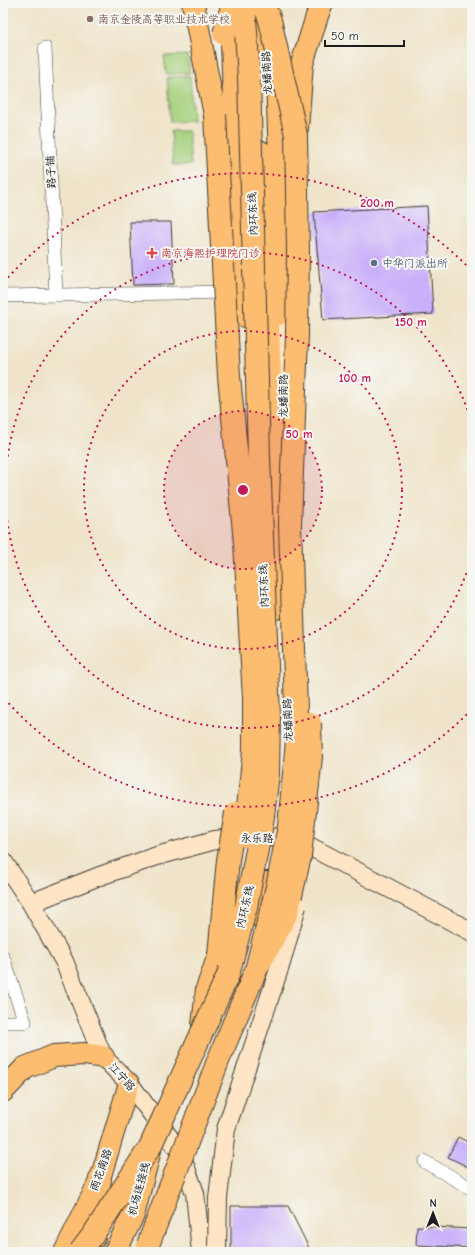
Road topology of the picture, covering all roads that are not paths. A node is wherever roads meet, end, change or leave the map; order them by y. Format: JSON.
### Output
{"nodes":[{"id":1,"x":193,"y":3,"type":"edge"},
{"id":2,"x":232,"y":3,"type":"edge"},
{"id":3,"x":239,"y":3,"type":"edge"},
{"id":4,"x":244,"y":3,"type":"edge"},
{"id":5,"x":257,"y":3,"type":"edge"},
{"id":6,"x":264,"y":3,"type":"edge"},
{"id":7,"x":272,"y":3,"type":"edge"},
{"id":8,"x":322,"y":3,"type":"edge"},
{"id":9,"x":46,"y":48,"type":"dead end"},
{"id":10,"x":215,"y":115,"type":"junction"},
{"id":11,"x":296,"y":135,"type":"junction"},
{"id":12,"x":239,"y":292,"type":"junction"},
{"id":13,"x":3,"y":296,"type":"edge"},
{"id":14,"x":56,"y":296,"type":"junction"},
{"id":15,"x":245,"y":316,"type":"junction"},
{"id":16,"x":278,"y":317,"type":"junction"},
{"id":17,"x":284,"y":359,"type":"junction"},
{"id":18,"x":255,"y":597,"type":"junction"},
{"id":19,"x":311,"y":757,"type":"junction"},
{"id":20,"x":253,"y":836,"type":"junction"},
{"id":21,"x":280,"y":838,"type":"junction"},
{"id":22,"x":3,"y":862,"type":"edge"},
{"id":23,"x":31,"y":903,"type":"junction"},
{"id":24,"x":472,"y":932,"type":"edge"},
{"id":25,"x":219,"y":955,"type":"junction"},
{"id":26,"x":3,"y":957,"type":"edge"},
{"id":27,"x":256,"y":970,"type":"junction"},
{"id":28,"x":3,"y":1022,"type":"edge"},
{"id":29,"x":202,"y":1032,"type":"junction"},
{"id":30,"x":103,"y":1057,"type":"junction"},
{"id":31,"x":129,"y":1083,"type":"junction"},
{"id":32,"x":3,"y":1091,"type":"edge"},
{"id":33,"x":150,"y":1147,"type":"junction"},
{"id":34,"x":425,"y":1162,"type":"dead end"},
{"id":35,"x":100,"y":1179,"type":"junction"},
{"id":36,"x":472,"y":1189,"type":"edge"},
{"id":37,"x":145,"y":1250,"type":"edge"},
{"id":38,"x":64,"y":1252,"type":"edge"},
{"id":39,"x":80,"y":1252,"type":"edge"},
{"id":40,"x":88,"y":1252,"type":"edge"},
{"id":41,"x":115,"y":1252,"type":"edge"},
{"id":42,"x":201,"y":1252,"type":"edge"},
{"id":43,"x":217,"y":1252,"type":"edge"}],
"edges":[{"from":1,"to":10,"type":"highway"},
{"from":2,"to":10,"type":"highway","bridge":true},
{"from":2,"to":12,"type":"highway","bridge":true},
{"from":3,"to":15,"type":"street"},
{"from":4,"to":29,"type":"highway","name":"内环东线","bridge":true},
{"from":5,"to":27,"type":"highway","name":"内环东线","bridge":true},
{"from":6,"to":11,"type":"highway","bridge":true},
{"from":6,"to":16,"type":"street","name":"龙蟠南路"},
{"from":7,"to":16,"type":"highway","bridge":true},
{"from":8,"to":11,"type":"highway"},
{"from":9,"to":14,"type":"street","name":"路子铺"},
{"from":10,"to":25,"type":"highway","bridge":true},
{"from":11,"to":27,"type":"highway","bridge":true},
{"from":12,"to":14,"type":"street"},
{"from":12,"to":15,"type":"highway"},
{"from":13,"to":14,"type":"street"},
{"from":15,"to":18,"type":"street"},
{"from":16,"to":17,"type":"street","name":"龙蟠南路"},
{"from":17,"to":19,"type":"highway","bridge":true},
{"from":17,"to":21,"type":"street","name":"龙蟠南路"},
{"from":18,"to":20,"type":"street"},
{"from":18,"to":25,"type":"highway","bridge":true},
{"from":19,"to":27,"type":"highway","bridge":true},
{"from":19,"to":43,"type":"street","bridge":true},
{"from":20,"to":21,"type":"street","name":"永乐路"},
{"from":20,"to":23,"type":"street","name":"永乐路"},
{"from":21,"to":24,"type":"street","name":"永乐路"},
{"from":22,"to":23,"type":"street","name":"江宁路"},
{"from":23,"to":30,"type":"street","name":"江宁路"},
{"from":25,"to":29,"type":"highway","bridge":true},
{"from":26,"to":28,"type":"street"},
{"from":27,"to":37,"type":"highway","name":"内环东线","bridge":true},
{"from":29,"to":33,"type":"highway","name":"内环东线","bridge":true},
{"from":30,"to":31,"type":"street","name":"江宁路"},
{"from":30,"to":32,"type":"highway"},
{"from":31,"to":35,"type":"main road","name":"雨花南路"},
{"from":31,"to":42,"type":"street","name":"江宁路"},
{"from":33,"to":39,"type":"highway","bridge":true},
{"from":33,"to":41,"type":"highway","name":"机场连接线"},
{"from":34,"to":36,"type":"street"},
{"from":35,"to":38,"type":"main road","name":"雨花南路"},
{"from":35,"to":40,"type":"highway"}]}
